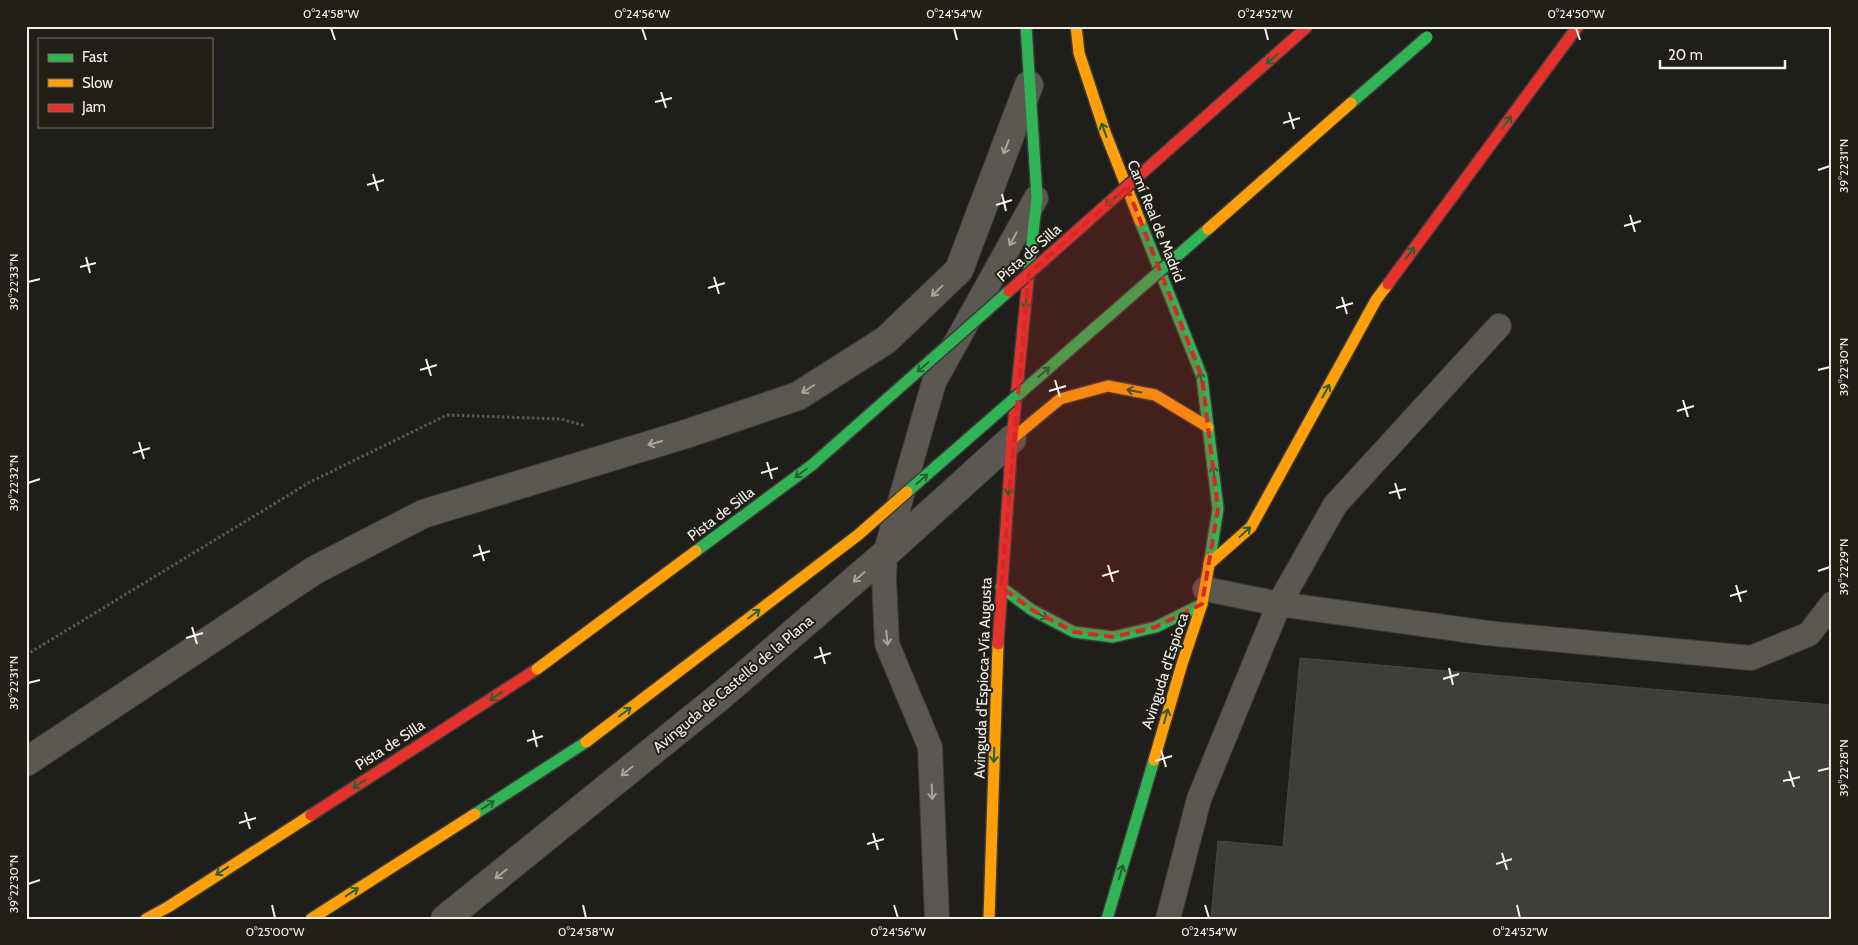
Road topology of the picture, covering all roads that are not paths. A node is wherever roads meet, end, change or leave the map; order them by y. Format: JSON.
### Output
{"nodes":[{"id":1,"x":1026,"y":26,"type":"edge"},
{"id":2,"x":1076,"y":26,"type":"edge"},
{"id":3,"x":1308,"y":26,"type":"edge"},
{"id":4,"x":1578,"y":26,"type":"edge"},
{"id":5,"x":1430,"y":34,"type":"dead end"},
{"id":6,"x":1029,"y":85,"type":"junction"},
{"id":7,"x":1037,"y":197,"type":"junction"},
{"id":8,"x":1499,"y":326,"type":"dead end"},
{"id":9,"x":1208,"y":427,"type":"junction"},
{"id":10,"x":1012,"y":439,"type":"junction"},
{"id":11,"x":885,"y":554,"type":"junction"},
{"id":12,"x":1209,"y":564,"type":"junction"},
{"id":13,"x":1001,"y":587,"type":"junction"},
{"id":14,"x":1204,"y":596,"type":"junction"},
{"id":15,"x":1279,"y":604,"type":"junction"},
{"id":16,"x":1832,"y":604,"type":"edge"},
{"id":17,"x":26,"y":762,"type":"edge"},
{"id":18,"x":146,"y":919,"type":"edge"},
{"id":19,"x":311,"y":919,"type":"edge"},
{"id":20,"x":445,"y":919,"type":"edge"},
{"id":21,"x":937,"y":919,"type":"edge"},
{"id":22,"x":989,"y":919,"type":"edge"},
{"id":23,"x":1107,"y":919,"type":"edge"},
{"id":24,"x":1168,"y":919,"type":"edge"}],
"edges":[{"from":1,"to":6,"type":"main road"},
{"from":9,"to":2,"type":"main road","name":"Camí Real de Madrid","one_way":true},
{"from":3,"to":18,"type":"main road","name":"Pista de Silla","one_way":true,"bridge":true},
{"from":12,"to":4,"type":"main road","one_way":true},
{"from":19,"to":5,"type":"main road","one_way":true,"bridge":true},
{"from":6,"to":7,"type":"main road"},
{"from":6,"to":17,"type":"street","one_way":true},
{"from":7,"to":10,"type":"main road","one_way":true},
{"from":7,"to":11,"type":"lane","one_way":true},
{"from":8,"to":15,"type":"lane"},
{"from":9,"to":10,"type":"main road","one_way":true},
{"from":12,"to":9,"type":"main road","name":"Avinguda d'Espioca","one_way":true},
{"from":10,"to":11,"type":"street","name":"Avinguda de Castelló de la Plana"},
{"from":10,"to":13,"type":"main road","name":"Avinguda d'Espioca-Vía Augusta","one_way":true},
{"from":11,"to":20,"type":"street","name":"Avinguda de Castelló de la Plana","one_way":true},
{"from":11,"to":21,"type":"lane","one_way":true},
{"from":12,"to":14,"type":"main road","name":"Avinguda d'Espioca"},
{"from":13,"to":14,"type":"main road","one_way":true},
{"from":13,"to":22,"type":"main road","name":"Avinguda d'Espioca-Vía Augusta","one_way":true},
{"from":14,"to":15,"type":"lane"},
{"from":23,"to":14,"type":"main road","name":"Avinguda d'Espioca","one_way":true},
{"from":15,"to":16,"type":"lane"},
{"from":15,"to":24,"type":"lane"}]}
